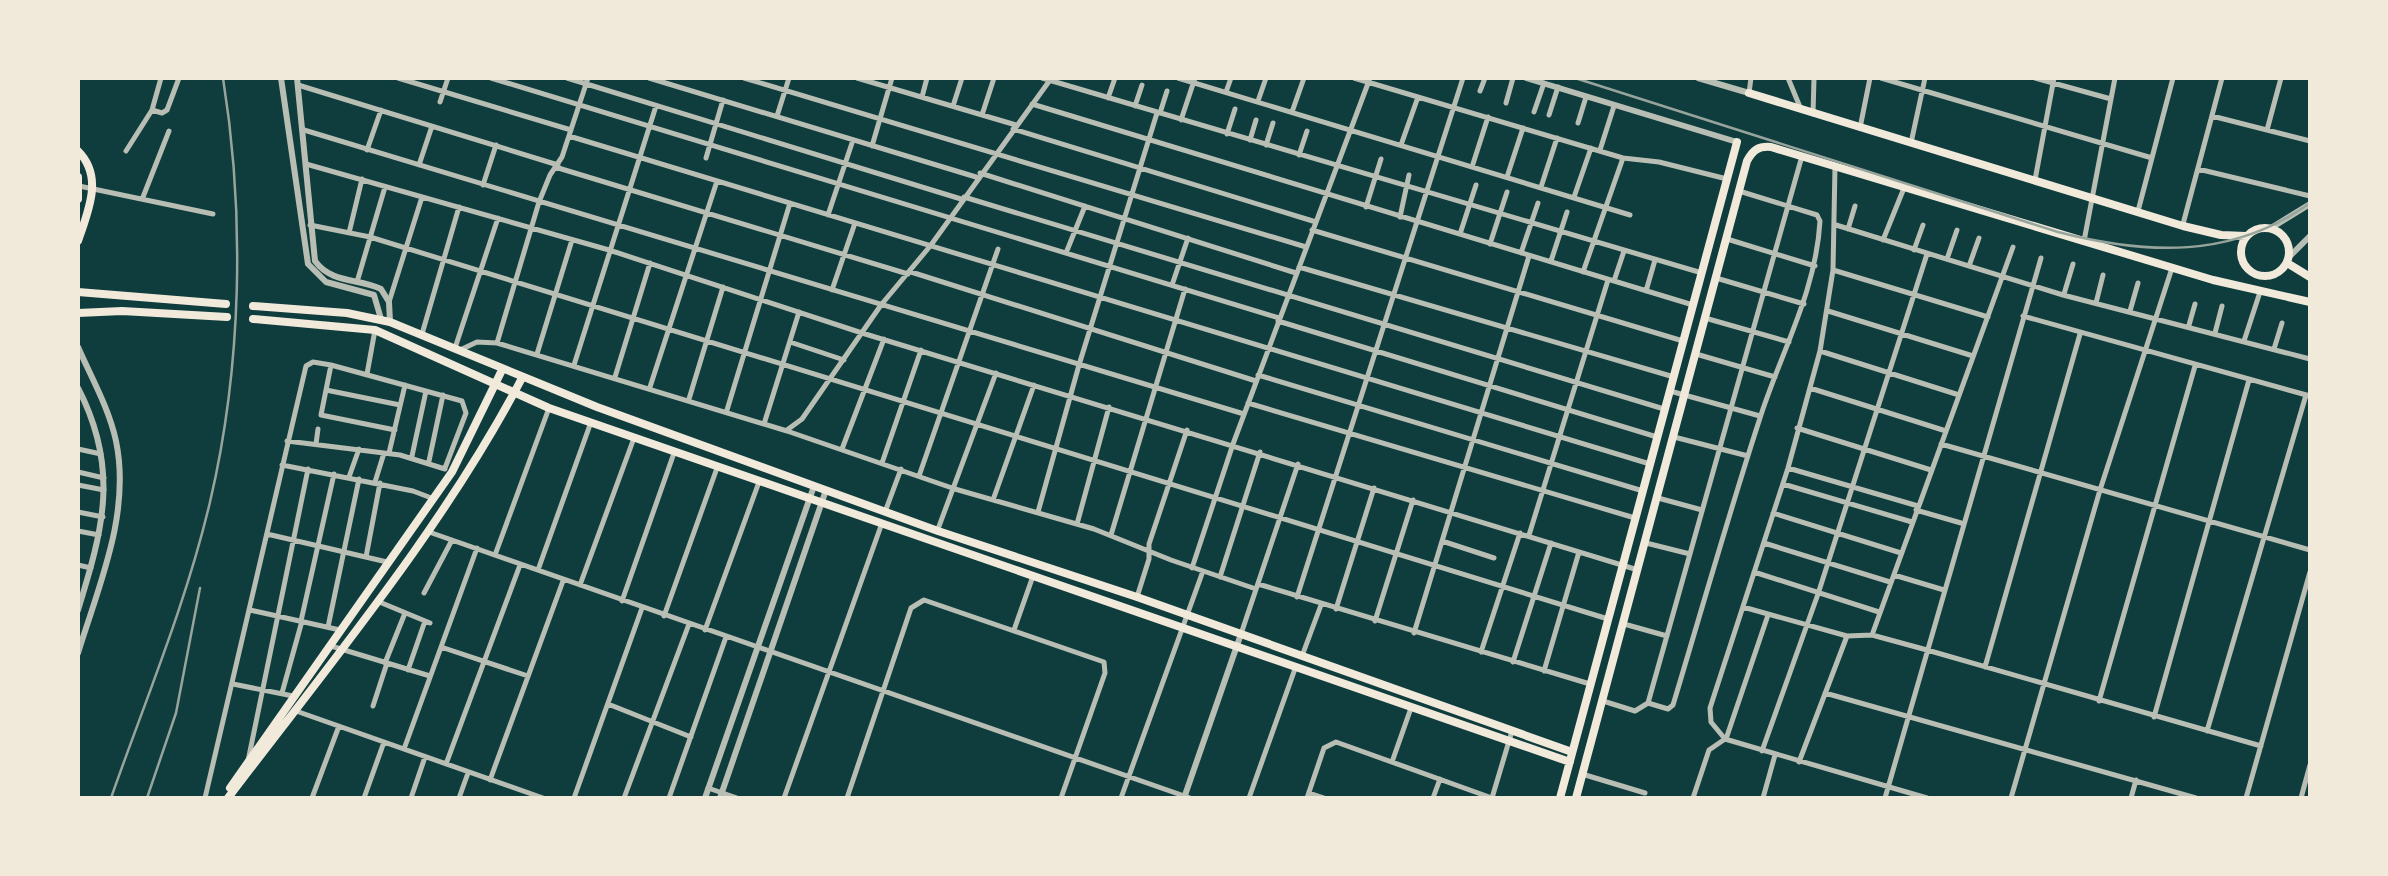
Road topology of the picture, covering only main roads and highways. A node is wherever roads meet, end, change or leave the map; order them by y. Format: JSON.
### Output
{"nodes":[{"id":1,"x":1749,"y":93,"type":"road end"},
{"id":2,"x":1737,"y":142,"type":"road end"},
{"id":3,"x":78,"y":151,"type":"edge"},
{"id":4,"x":78,"y":181,"type":"edge"},
{"id":5,"x":78,"y":198,"type":"edge"},
{"id":6,"x":2246,"y":236,"type":"junction"},
{"id":7,"x":78,"y":241,"type":"edge"},
{"id":8,"x":2288,"y":260,"type":"junction"},
{"id":9,"x":2254,"y":274,"type":"junction"},
{"id":10,"x":2310,"y":277,"type":"edge"},
{"id":11,"x":2250,"y":288,"type":"junction"},
{"id":12,"x":78,"y":292,"type":"edge"},
{"id":13,"x":2310,"y":302,"type":"edge"},
{"id":14,"x":226,"y":304,"type":"dead end"},
{"id":15,"x":254,"y":306,"type":"dead end"},
{"id":16,"x":78,"y":313,"type":"edge"},
{"id":17,"x":226,"y":317,"type":"dead end"},
{"id":18,"x":253,"y":319,"type":"dead end"},
{"id":19,"x":502,"y":370,"type":"junction"},
{"id":20,"x":522,"y":378,"type":"junction"},
{"id":21,"x":495,"y":385,"type":"junction"},
{"id":22,"x":514,"y":394,"type":"junction"},
{"id":23,"x":1510,"y":735,"type":"junction"},
{"id":24,"x":1571,"y":757,"type":"junction"},
{"id":25,"x":225,"y":798,"type":"edge"},
{"id":26,"x":1560,"y":798,"type":"edge"},
{"id":27,"x":1576,"y":798,"type":"edge"}],
"edges":[{"from":1,"to":6,"type":"main road"},
{"from":2,"to":24,"type":"main road"},
{"from":3,"to":7,"type":"main road"},
{"from":4,"to":5,"type":"main road"},
{"from":6,"to":8,"type":"main road"},
{"from":6,"to":9,"type":"main road"},
{"from":8,"to":9,"type":"main road"},
{"from":8,"to":10,"type":"main road"},
{"from":9,"to":11,"type":"main road"},
{"from":11,"to":13,"type":"main road"},
{"from":11,"to":27,"type":"main road"},
{"from":12,"to":14,"type":"main road"},
{"from":15,"to":19,"type":"main road"},
{"from":16,"to":17,"type":"main road"},
{"from":18,"to":21,"type":"main road"},
{"from":19,"to":20,"type":"main road"},
{"from":19,"to":21,"type":"main road"},
{"from":20,"to":22,"type":"main road"},
{"from":20,"to":23,"type":"main road"},
{"from":21,"to":22,"type":"main road"},
{"from":21,"to":25,"type":"main road"},
{"from":22,"to":23,"type":"main road"},
{"from":22,"to":25,"type":"main road"},
{"from":23,"to":24,"type":"main road"},
{"from":24,"to":26,"type":"main road"}]}
